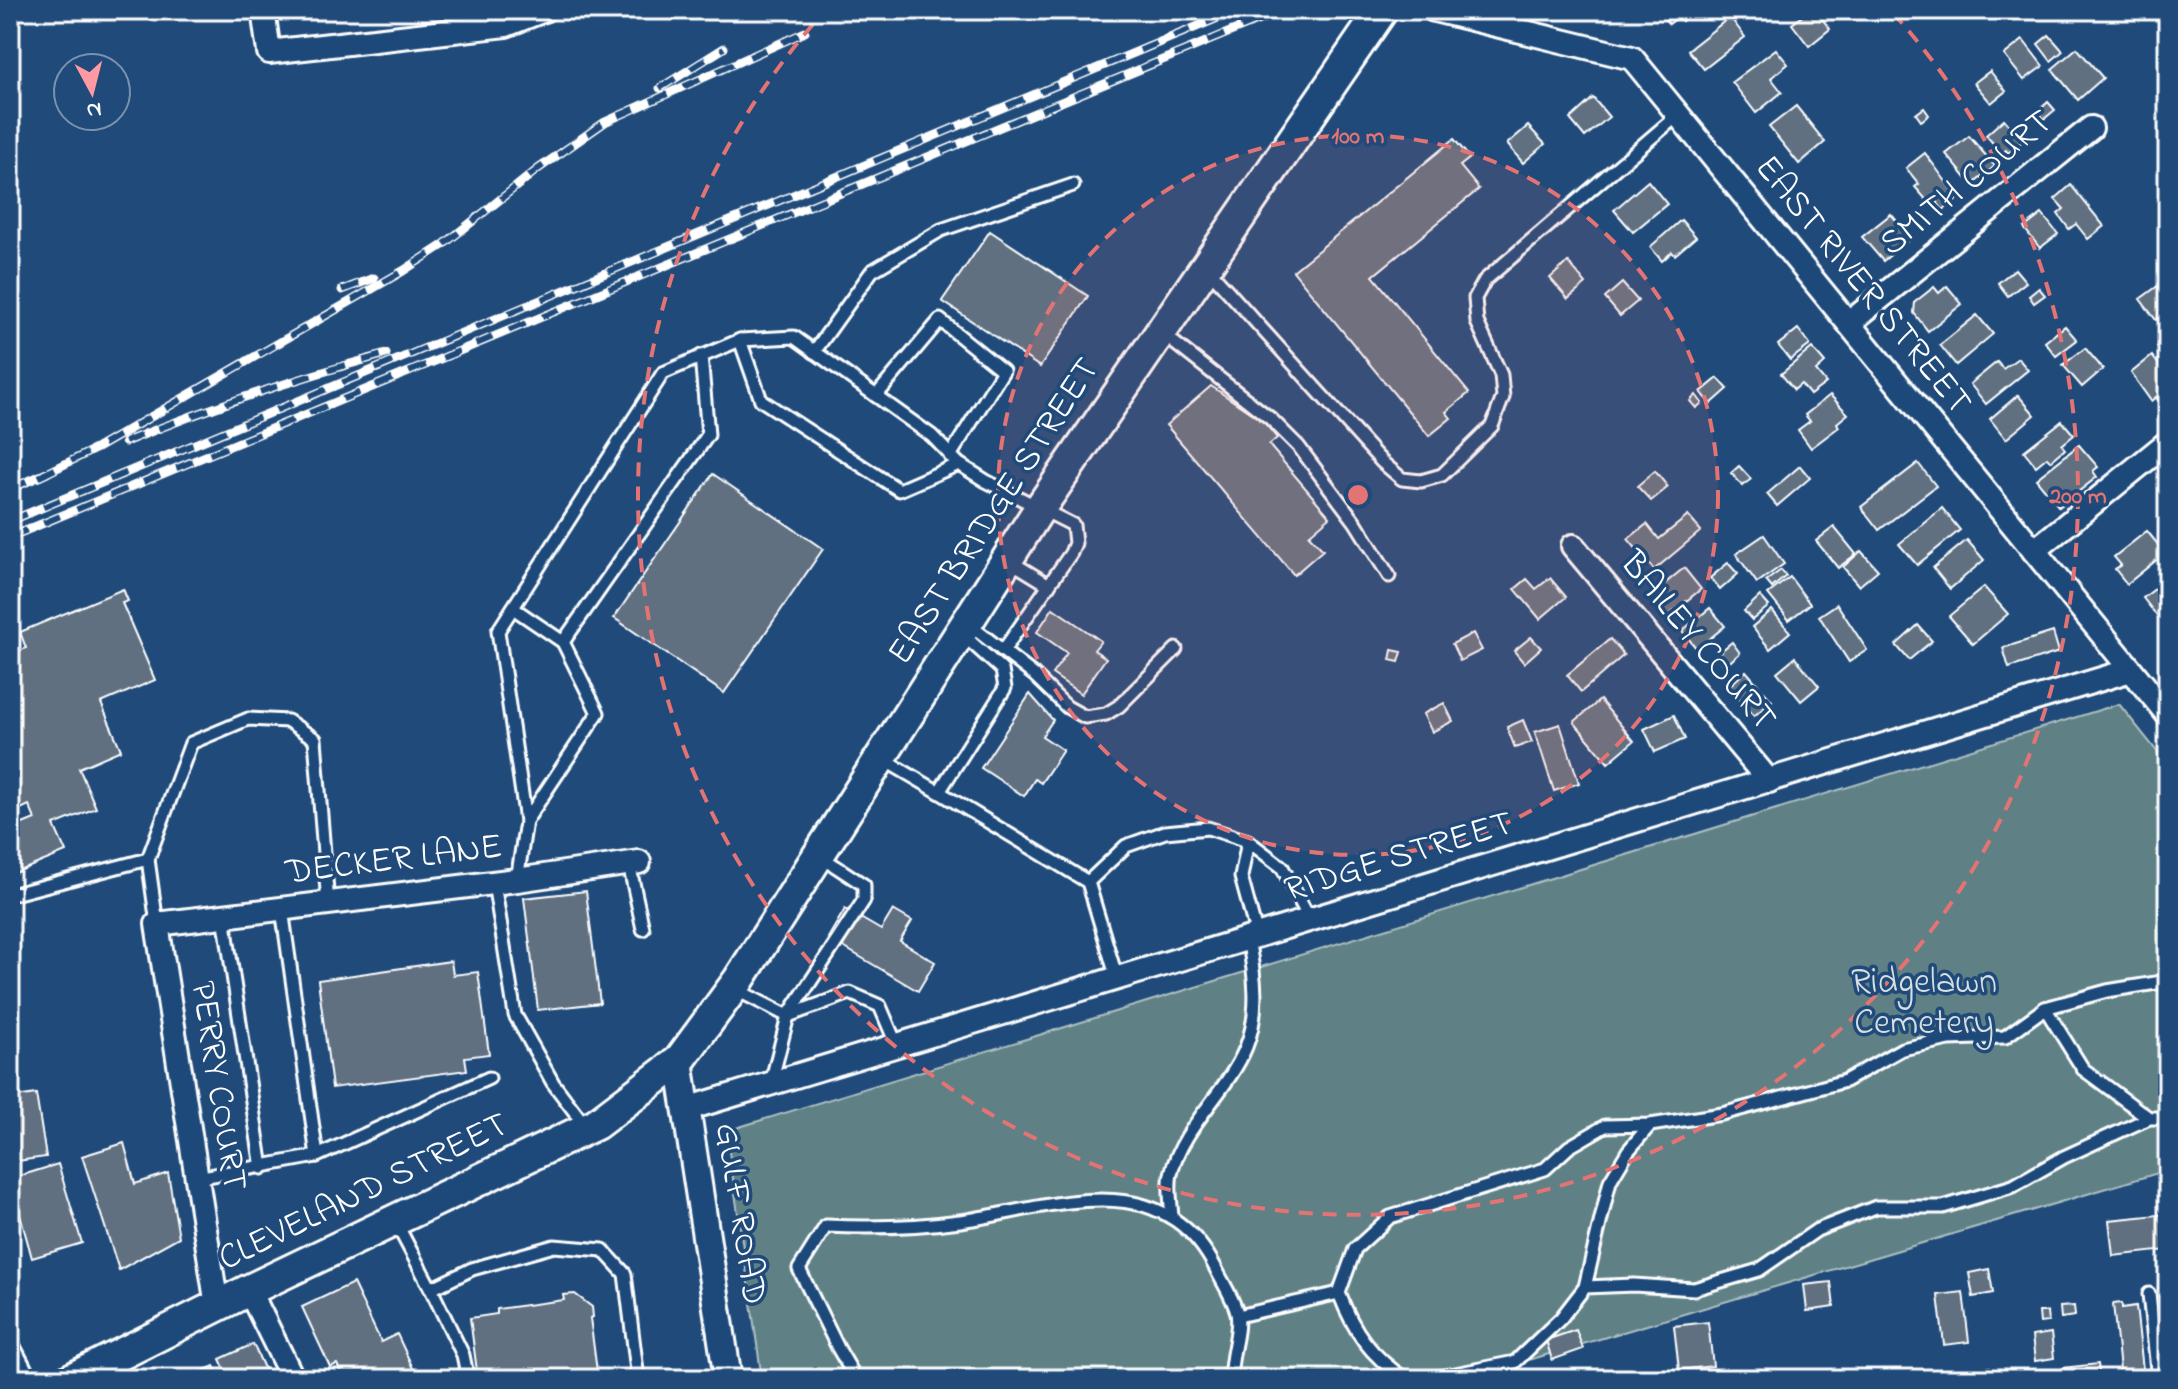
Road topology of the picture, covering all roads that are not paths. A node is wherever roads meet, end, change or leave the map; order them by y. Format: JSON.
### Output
{"nodes":[{"id":1,"x":263,"y":10,"type":"edge"},
{"id":2,"x":544,"y":10,"type":"edge"},
{"id":3,"x":1382,"y":10,"type":"edge"},
{"id":4,"x":1434,"y":10,"type":"edge"},
{"id":5,"x":1679,"y":114,"type":"junction"},
{"id":6,"x":2091,"y":128,"type":"dead end"},
{"id":7,"x":1073,"y":185,"type":"dead end"},
{"id":8,"x":1205,"y":265,"type":"junction"},
{"id":9,"x":1849,"y":323,"type":"junction"},
{"id":10,"x":1159,"y":331,"type":"junction"},
{"id":11,"x":740,"y":340,"type":"junction"},
{"id":12,"x":814,"y":352,"type":"junction"},
{"id":13,"x":701,"y":356,"type":"junction"},
{"id":14,"x":876,"y":396,"type":"junction"},
{"id":15,"x":2168,"y":442,"type":"edge"},
{"id":16,"x":954,"y":460,"type":"junction"},
{"id":17,"x":1040,"y":508,"type":"junction"},
{"id":18,"x":1573,"y":546,"type":"dead end"},
{"id":19,"x":2034,"y":551,"type":"junction"},
{"id":20,"x":1007,"y":559,"type":"junction"},
{"id":21,"x":1389,"y":576,"type":"dead end"},
{"id":22,"x":1049,"y":585,"type":"junction"},
{"id":23,"x":513,"y":608,"type":"junction"},
{"id":24,"x":963,"y":628,"type":"junction"},
{"id":25,"x":563,"y":642,"type":"junction"},
{"id":26,"x":1176,"y":649,"type":"dead end"},
{"id":27,"x":1003,"y":651,"type":"junction"},
{"id":28,"x":2131,"y":670,"type":"junction"},
{"id":29,"x":2168,"y":715,"type":"edge"},
{"id":30,"x":881,"y":757,"type":"junction"},
{"id":31,"x":1769,"y":781,"type":"junction"},
{"id":32,"x":939,"y":792,"type":"junction"},
{"id":33,"x":526,"y":821,"type":"junction"},
{"id":34,"x":1248,"y":841,"type":"junction"},
{"id":35,"x":818,"y":855,"type":"junction"},
{"id":36,"x":148,"y":859,"type":"junction"},
{"id":37,"x":634,"y":863,"type":"joint"},
{"id":38,"x":517,"y":880,"type":"junction"},
{"id":39,"x":1088,"y":882,"type":"junction"},
{"id":40,"x":494,"y":883,"type":"junction"},
{"id":41,"x":10,"y":895,"type":"edge"},
{"id":42,"x":328,"y":904,"type":"junction"},
{"id":43,"x":282,"y":909,"type":"junction"},
{"id":44,"x":224,"y":916,"type":"junction"},
{"id":45,"x":1310,"y":920,"type":"junction"},
{"id":46,"x":157,"y":924,"type":"junction"},
{"id":47,"x":643,"y":929,"type":"dead end"},
{"id":48,"x":1253,"y":938,"type":"junction"},
{"id":49,"x":1117,"y":979,"type":"junction"},
{"id":50,"x":2168,"y":981,"type":"edge"},
{"id":51,"x":732,"y":988,"type":"junction"},
{"id":52,"x":2045,"y":1008,"type":"junction"},
{"id":53,"x":788,"y":1016,"type":"junction"},
{"id":54,"x":897,"y":1046,"type":"junction"},
{"id":55,"x":679,"y":1061,"type":"junction"},
{"id":56,"x":489,"y":1078,"type":"dead end"},
{"id":57,"x":771,"y":1084,"type":"junction"},
{"id":58,"x":687,"y":1109,"type":"junction"},
{"id":59,"x":2149,"y":1118,"type":"junction"},
{"id":60,"x":2168,"y":1118,"type":"edge"},
{"id":61,"x":1650,"y":1125,"type":"junction"},
{"id":62,"x":587,"y":1128,"type":"junction"},
{"id":63,"x":317,"y":1156,"type":"junction"},
{"id":64,"x":262,"y":1168,"type":"junction"},
{"id":65,"x":197,"y":1178,"type":"junction"},
{"id":66,"x":1172,"y":1217,"type":"junction"},
{"id":67,"x":394,"y":1221,"type":"junction"},
{"id":68,"x":1585,"y":1287,"type":"junction"},
{"id":69,"x":431,"y":1289,"type":"junction"},
{"id":70,"x":249,"y":1290,"type":"junction"},
{"id":71,"x":1339,"y":1293,"type":"junction"},
{"id":72,"x":2149,"y":1294,"type":"dead end"},
{"id":73,"x":217,"y":1306,"type":"junction"},
{"id":74,"x":1238,"y":1316,"type":"junction"},
{"id":75,"x":10,"y":1339,"type":"edge"},
{"id":76,"x":1230,"y":1366,"type":"junction"},
{"id":77,"x":31,"y":1379,"type":"edge"},
{"id":78,"x":71,"y":1379,"type":"edge"},
{"id":79,"x":293,"y":1379,"type":"edge"},
{"id":80,"x":468,"y":1379,"type":"edge"},
{"id":81,"x":638,"y":1379,"type":"edge"},
{"id":82,"x":728,"y":1379,"type":"edge"},
{"id":83,"x":856,"y":1379,"type":"edge"},
{"id":84,"x":1223,"y":1379,"type":"edge"},
{"id":85,"x":1231,"y":1379,"type":"edge"},
{"id":86,"x":1405,"y":1379,"type":"edge"},
{"id":87,"x":1430,"y":1379,"type":"edge"},
{"id":88,"x":2158,"y":1379,"type":"edge"}],
"edges":[{"from":1,"to":2,"type":"street"},
{"from":3,"to":8,"type":"main road","name":"EAST BRIDGE STREET"},
{"from":4,"to":5,"type":"street","name":"EAST RIVER STREET"},
{"from":5,"to":8,"type":"lane"},
{"from":5,"to":9,"type":"street","name":"EAST RIVER STREET"},
{"from":6,"to":9,"type":"street","name":"SMITH COURT"},
{"from":7,"to":12,"type":"lane"},
{"from":8,"to":10,"type":"main road","name":"EAST BRIDGE STREET"},
{"from":9,"to":19,"type":"street","name":"EAST RIVER STREET"},
{"from":10,"to":17,"type":"main road","name":"EAST BRIDGE STREET"},
{"from":10,"to":21,"type":"lane"},
{"from":11,"to":12,"type":"lane"},
{"from":11,"to":13,"type":"lane"},
{"from":11,"to":16,"type":"lane"},
{"from":12,"to":14,"type":"lane"},
{"from":13,"to":23,"type":"lane"},
{"from":13,"to":25,"type":"lane"},
{"from":14,"to":16,"type":"lane"},
{"from":14,"to":16,"type":"lane"},
{"from":15,"to":19,"type":"street"},
{"from":16,"to":17,"type":"lane"},
{"from":17,"to":20,"type":"main road","name":"EAST BRIDGE STREET"},
{"from":17,"to":22,"type":"lane"},
{"from":18,"to":31,"type":"street","name":"BAILEY COURT"},
{"from":19,"to":28,"type":"street","name":"EAST RIVER STREET"},
{"from":20,"to":22,"type":"lane"},
{"from":20,"to":24,"type":"main road","name":"EAST BRIDGE STREET"},
{"from":22,"to":27,"type":"lane"},
{"from":23,"to":25,"type":"lane"},
{"from":23,"to":33,"type":"lane"},
{"from":24,"to":27,"type":"lane"},
{"from":24,"to":30,"type":"main road","name":"EAST BRIDGE STREET"},
{"from":24,"to":32,"type":"lane"},
{"from":25,"to":33,"type":"lane"},
{"from":26,"to":27,"type":"lane"},
{"from":28,"to":29,"type":"street","name":"EAST RIVER STREET"},
{"from":28,"to":31,"type":"street","name":"RIDGE STREET"},
{"from":30,"to":32,"type":"lane"},
{"from":30,"to":35,"type":"main road","name":"EAST BRIDGE STREET"},
{"from":31,"to":45,"type":"street","name":"RIDGE STREET"},
{"from":32,"to":39,"type":"lane"},
{"from":33,"to":38,"type":"lane"},
{"from":34,"to":39,"type":"lane"},
{"from":34,"to":45,"type":"lane"},
{"from":34,"to":48,"type":"lane"},
{"from":35,"to":51,"type":"main road","name":"EAST BRIDGE STREET"},
{"from":35,"to":53,"type":"lane"},
{"from":36,"to":41,"type":"lane"},
{"from":36,"to":42,"type":"lane"},
{"from":36,"to":46,"type":"lane"},
{"from":37,"to":38,"type":"street","name":"DECKER LANE"},
{"from":37,"to":47,"type":"lane"},
{"from":38,"to":40,"type":"street","name":"DECKER LANE"},
{"from":39,"to":49,"type":"lane"},
{"from":40,"to":42,"type":"street","name":"DECKER LANE"},
{"from":40,"to":62,"type":"lane"},
{"from":42,"to":43,"type":"street","name":"DECKER LANE"},
{"from":43,"to":44,"type":"street","name":"DECKER LANE"},
{"from":43,"to":63,"type":"lane"},
{"from":44,"to":46,"type":"street","name":"DECKER LANE"},
{"from":44,"to":64,"type":"lane"},
{"from":45,"to":48,"type":"street","name":"RIDGE STREET"},
{"from":46,"to":65,"type":"street","name":"PERRY COURT"},
{"from":48,"to":49,"type":"street","name":"RIDGE STREET"},
{"from":48,"to":66,"type":"lane"},
{"from":49,"to":54,"type":"street","name":"RIDGE STREET"},
{"from":50,"to":52,"type":"lane"},
{"from":51,"to":53,"type":"lane"},
{"from":51,"to":55,"type":"main road","name":"EAST BRIDGE STREET"},
{"from":52,"to":59,"type":"lane"},
{"from":52,"to":61,"type":"lane"},
{"from":53,"to":54,"type":"lane"},
{"from":53,"to":57,"type":"lane"},
{"from":54,"to":57,"type":"street","name":"RIDGE STREET"},
{"from":55,"to":58,"type":"street","name":"GULF ROAD"},
{"from":55,"to":62,"type":"main road","name":"CLEVELAND STREET"},
{"from":56,"to":63,"type":"lane"},
{"from":57,"to":58,"type":"street","name":"RIDGE STREET"},
{"from":58,"to":82,"type":"street","name":"GULF ROAD"},
{"from":59,"to":60,"type":"lane"},
{"from":59,"to":68,"type":"lane"},
{"from":61,"to":68,"type":"lane"},
{"from":61,"to":71,"type":"lane"},
{"from":62,"to":67,"type":"main road","name":"CLEVELAND STREET"},
{"from":63,"to":64,"type":"lane"},
{"from":64,"to":65,"type":"lane"},
{"from":65,"to":73,"type":"street","name":"PERRY COURT"},
{"from":66,"to":74,"type":"lane"},
{"from":66,"to":83,"type":"lane"},
{"from":67,"to":69,"type":"lane"},
{"from":67,"to":70,"type":"main road","name":"CLEVELAND STREET"},
{"from":68,"to":87,"type":"lane"},
{"from":69,"to":80,"type":"lane"},
{"from":69,"to":81,"type":"lane"},
{"from":70,"to":73,"type":"main road","name":"CLEVELAND STREET"},
{"from":70,"to":79,"type":"street"},
{"from":71,"to":74,"type":"lane"},
{"from":71,"to":86,"type":"lane"},
{"from":72,"to":88,"type":"lane"},
{"from":73,"to":78,"type":"main road","name":"CLEVELAND STREET"},
{"from":74,"to":76,"type":"lane"},
{"from":75,"to":77,"type":"lane"},
{"from":76,"to":84,"type":"lane"},
{"from":76,"to":85,"type":"lane"}]}
